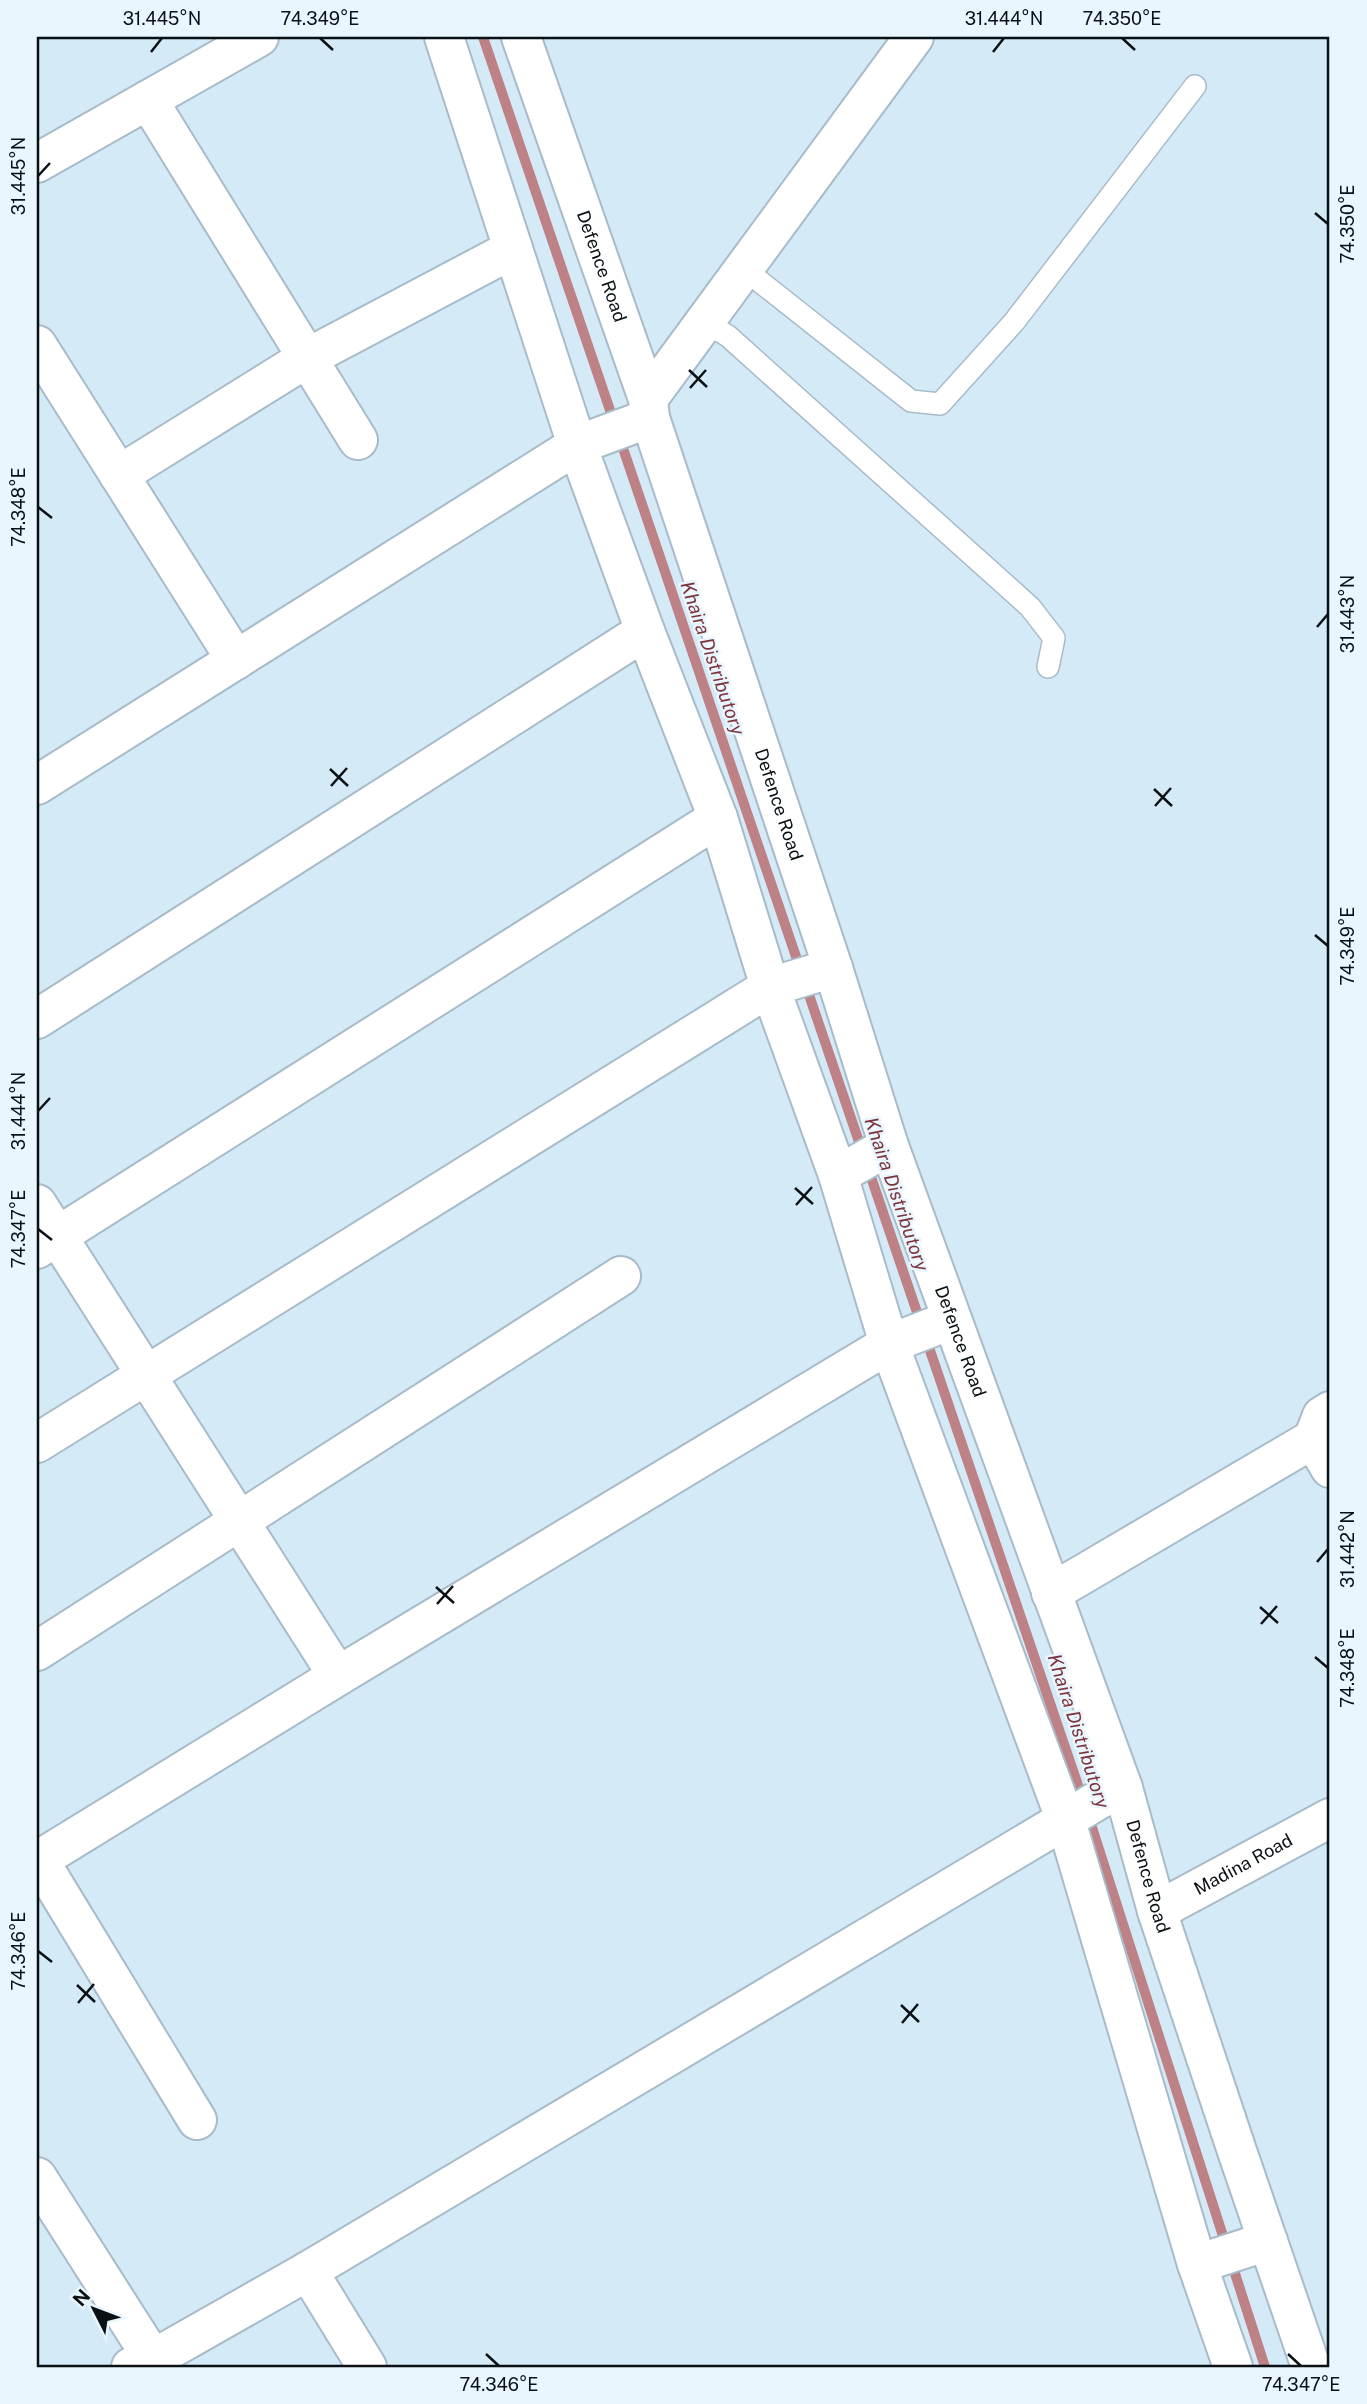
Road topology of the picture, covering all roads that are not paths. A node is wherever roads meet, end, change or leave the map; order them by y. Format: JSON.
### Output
{"nodes":[{"id":1,"x":259,"y":37,"type":"edge"},
{"id":2,"x":444,"y":37,"type":"edge"},
{"id":3,"x":521,"y":37,"type":"edge"},
{"id":4,"x":914,"y":37,"type":"edge"},
{"id":5,"x":1195,"y":86,"type":"dead end"},
{"id":6,"x":148,"y":100,"type":"junction"},
{"id":7,"x":37,"y":163,"type":"edge"},
{"id":8,"x":513,"y":249,"type":"junction"},
{"id":9,"x":744,"y":269,"type":"junction"},
{"id":10,"x":705,"y":322,"type":"junction"},
{"id":11,"x":37,"y":345,"type":"edge"},
{"id":12,"x":307,"y":358,"type":"junction"},
{"id":13,"x":644,"y":414,"type":"junction"},
{"id":14,"x":358,"y":440,"type":"dead end"},
{"id":15,"x":585,"y":443,"type":"junction"},
{"id":16,"x":119,"y":475,"type":"junction"},
{"id":17,"x":645,"y":631,"type":"junction"},
{"id":18,"x":236,"y":660,"type":"junction"},
{"id":19,"x":1048,"y":667,"type":"dead end"},
{"id":20,"x":37,"y":785,"type":"edge"},
{"id":21,"x":718,"y":818,"type":"junction"},
{"id":22,"x":802,"y":977,"type":"junction"},
{"id":23,"x":37,"y":1019,"type":"edge"},
{"id":24,"x":864,"y":1160,"type":"junction"},
{"id":25,"x":37,"y":1204,"type":"edge"},
{"id":26,"x":47,"y":1243,"type":"edge"},
{"id":27,"x":621,"y":1276,"type":"dead end"},
{"id":28,"x":922,"y":1331,"type":"junction"},
{"id":29,"x":145,"y":1374,"type":"junction"},
{"id":30,"x":1325,"y":1439,"type":"edge"},
{"id":31,"x":37,"y":1443,"type":"edge"},
{"id":32,"x":239,"y":1521,"type":"junction"},
{"id":33,"x":1051,"y":1593,"type":"junction"},
{"id":34,"x":37,"y":1651,"type":"edge"},
{"id":35,"x":338,"y":1676,"type":"junction"},
{"id":36,"x":1091,"y":1806,"type":"junction"},
{"id":37,"x":1330,"y":1818,"type":"edge"},
{"id":38,"x":38,"y":1861,"type":"edge"},
{"id":39,"x":1157,"y":1911,"type":"junction"},
{"id":40,"x":197,"y":2120,"type":"dead end"},
{"id":41,"x":37,"y":2177,"type":"edge"},
{"id":42,"x":1236,"y":2251,"type":"junction"},
{"id":43,"x":308,"y":2271,"type":"junction"},
{"id":44,"x":138,"y":2365,"type":"edge"},
{"id":45,"x":367,"y":2367,"type":"edge"},
{"id":46,"x":1233,"y":2367,"type":"edge"},
{"id":47,"x":1311,"y":2367,"type":"edge"}],
"edges":[{"from":1,"to":6,"type":"street"},
{"from":2,"to":8,"type":"street"},
{"from":3,"to":13,"type":"street","name":"Defence Road"},
{"from":4,"to":9,"type":"street"},
{"from":5,"to":9,"type":"lane"},
{"from":6,"to":7,"type":"street"},
{"from":6,"to":12,"type":"street"},
{"from":8,"to":12,"type":"street"},
{"from":8,"to":15,"type":"street"},
{"from":9,"to":10,"type":"street"},
{"from":10,"to":13,"type":"street"},
{"from":10,"to":19,"type":"lane"},
{"from":11,"to":16,"type":"street"},
{"from":12,"to":14,"type":"street"},
{"from":12,"to":16,"type":"street"},
{"from":13,"to":15,"type":"street"},
{"from":13,"to":22,"type":"street","name":"Defence Road"},
{"from":15,"to":17,"type":"street"},
{"from":15,"to":18,"type":"street"},
{"from":16,"to":18,"type":"street"},
{"from":17,"to":21,"type":"street"},
{"from":17,"to":23,"type":"street"},
{"from":18,"to":20,"type":"street"},
{"from":21,"to":22,"type":"street"},
{"from":21,"to":26,"type":"street"},
{"from":22,"to":24,"type":"street","name":"Defence Road"},
{"from":22,"to":24,"type":"street"},
{"from":22,"to":29,"type":"street"},
{"from":24,"to":28,"type":"street","name":"Defence Road"},
{"from":24,"to":28,"type":"street"},
{"from":25,"to":26,"type":"street"},
{"from":26,"to":29,"type":"street"},
{"from":27,"to":32,"type":"street"},
{"from":28,"to":33,"type":"street","name":"Defence Road"},
{"from":28,"to":35,"type":"street"},
{"from":28,"to":36,"type":"street"},
{"from":29,"to":31,"type":"street"},
{"from":29,"to":32,"type":"street"},
{"from":30,"to":33,"type":"street"},
{"from":32,"to":34,"type":"street"},
{"from":32,"to":35,"type":"street"},
{"from":33,"to":36,"type":"street","name":"Defence Road"},
{"from":35,"to":38,"type":"street"},
{"from":36,"to":39,"type":"street","name":"Defence Road"},
{"from":36,"to":42,"type":"street"},
{"from":36,"to":43,"type":"street"},
{"from":37,"to":39,"type":"street","name":"Madina Road"},
{"from":38,"to":40,"type":"street"},
{"from":39,"to":42,"type":"street","name":"Defence Road"},
{"from":41,"to":44,"type":"street"},
{"from":42,"to":46,"type":"street"},
{"from":42,"to":47,"type":"street","name":"Defence Road"},
{"from":43,"to":44,"type":"street"},
{"from":43,"to":45,"type":"street"}]}
